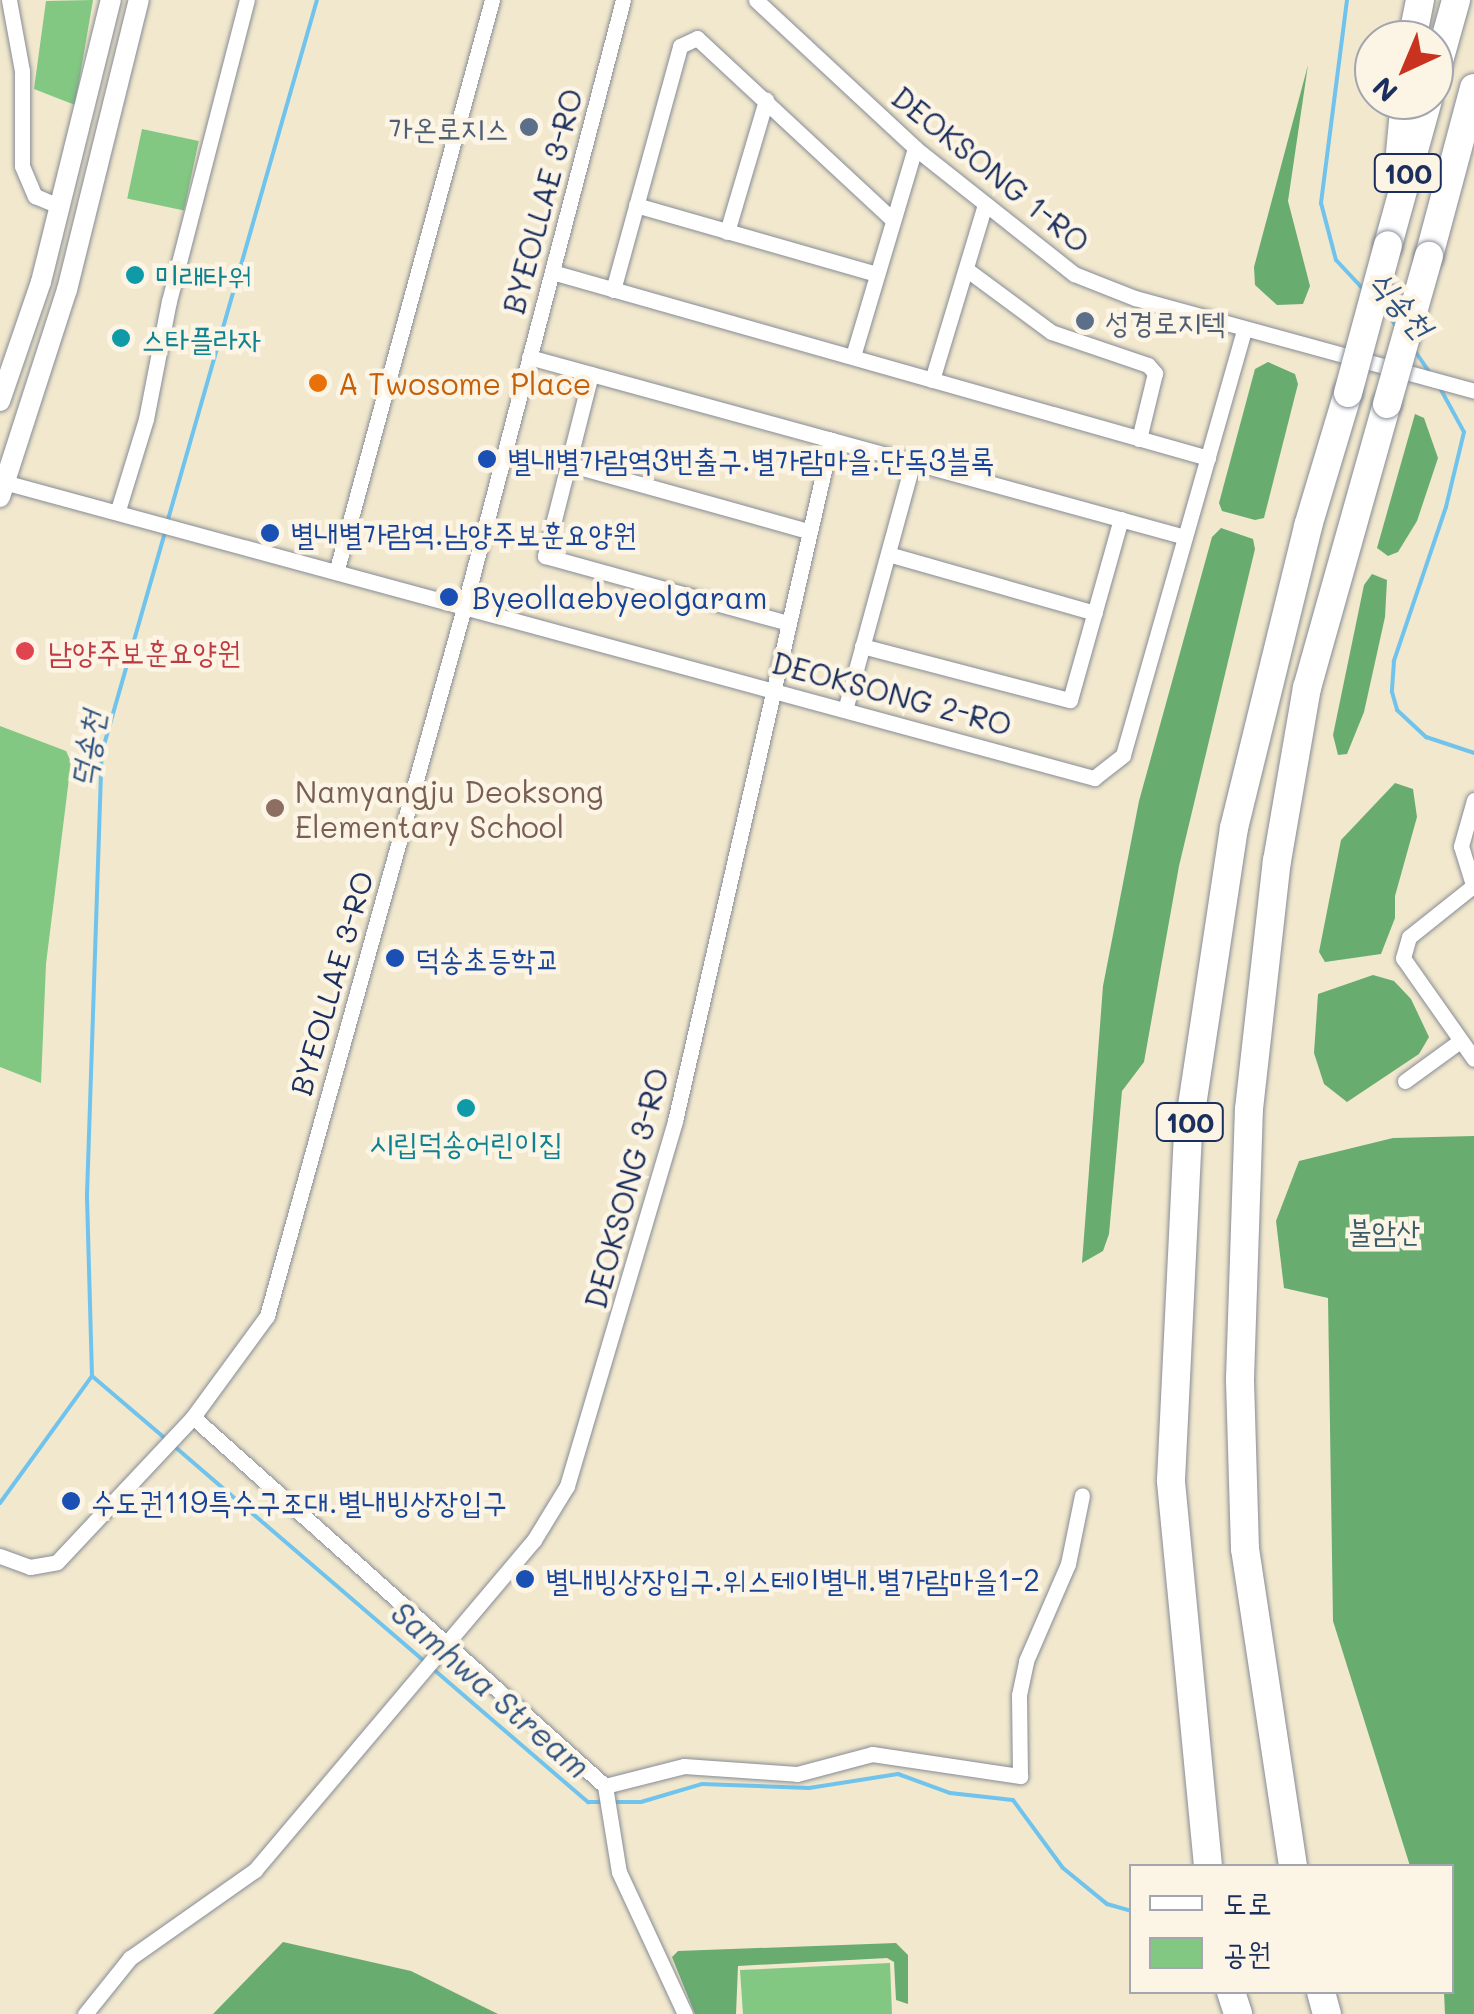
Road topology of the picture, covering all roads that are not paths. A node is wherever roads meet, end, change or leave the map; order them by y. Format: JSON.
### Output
{"nodes":[{"id":1,"x":10,"y":0,"type":"edge"},
{"id":2,"x":111,"y":0,"type":"edge"},
{"id":3,"x":139,"y":0,"type":"edge"},
{"id":4,"x":247,"y":0,"type":"edge"},
{"id":5,"x":492,"y":0,"type":"edge"},
{"id":6,"x":622,"y":0,"type":"edge"},
{"id":7,"x":756,"y":0,"type":"edge"},
{"id":8,"x":1474,"y":88,"type":"edge"},
{"id":9,"x":766,"y":100,"type":"junction"},
{"id":10,"x":1403,"y":120,"type":"edge"},
{"id":11,"x":1423,"y":120,"type":"edge"},
{"id":12,"x":1474,"y":140,"type":"edge"},
{"id":13,"x":915,"y":148,"type":"junction"},
{"id":14,"x":636,"y":205,"type":"junction"},
{"id":15,"x":985,"y":205,"type":"junction"},
{"id":16,"x":59,"y":206,"type":"junction"},
{"id":17,"x":892,"y":219,"type":"junction"},
{"id":18,"x":728,"y":232,"type":"junction"},
{"id":19,"x":1391,"y":236,"type":"junction"},
{"id":20,"x":1432,"y":248,"type":"junction"},
{"id":21,"x":966,"y":268,"type":"junction"},
{"id":22,"x":552,"y":272,"type":"junction"},
{"id":23,"x":876,"y":274,"type":"junction"},
{"id":24,"x":613,"y":290,"type":"junction"},
{"id":25,"x":1244,"y":329,"type":"junction"},
{"id":26,"x":853,"y":356,"type":"junction"},
{"id":27,"x":529,"y":357,"type":"junction"},
{"id":28,"x":590,"y":374,"type":"junction"},
{"id":29,"x":932,"y":380,"type":"junction"},
{"id":30,"x":1474,"y":392,"type":"edge"},
{"id":31,"x":0,"y":401,"type":"edge"},
{"id":32,"x":1139,"y":439,"type":"junction"},
{"id":33,"x":830,"y":440,"type":"junction"},
{"id":34,"x":1208,"y":458,"type":"junction"},
{"id":35,"x":913,"y":462,"type":"junction"},
{"id":36,"x":568,"y":464,"type":"junction"},
{"id":37,"x":2,"y":487,"type":"edge"},
{"id":38,"x":118,"y":510,"type":"junction"},
{"id":39,"x":1121,"y":519,"type":"junction"},
{"id":40,"x":808,"y":531,"type":"junction"},
{"id":41,"x":1185,"y":537,"type":"junction"},
{"id":42,"x":888,"y":554,"type":"junction"},
{"id":43,"x":338,"y":569,"type":"junction"},
{"id":44,"x":464,"y":604,"type":"junction"},
{"id":45,"x":1094,"y":613,"type":"junction"},
{"id":46,"x":785,"y":622,"type":"junction"},
{"id":47,"x":862,"y":646,"type":"junction"},
{"id":48,"x":769,"y":688,"type":"junction"},
{"id":49,"x":845,"y":710,"type":"junction"},
{"id":50,"x":1474,"y":800,"type":"edge"},
{"id":51,"x":1473,"y":887,"type":"edge"},
{"id":52,"x":1460,"y":1041,"type":"junction"},
{"id":53,"x":1474,"y":1058,"type":"edge"},
{"id":54,"x":1405,"y":1080,"type":"dead end"},
{"id":55,"x":192,"y":1417,"type":"junction"},
{"id":56,"x":1082,"y":1496,"type":"dead end"},
{"id":57,"x":0,"y":1556,"type":"edge"},
{"id":58,"x":439,"y":1651,"type":"junction"},
{"id":59,"x":606,"y":1791,"type":"junction"},
{"id":60,"x":1208,"y":1864,"type":"edge"},
{"id":61,"x":1293,"y":1864,"type":"edge"},
{"id":62,"x":85,"y":2014,"type":"edge"},
{"id":63,"x":685,"y":2014,"type":"edge"}],
"edges":[{"from":1,"to":16,"type":"street"},
{"from":2,"to":16,"type":"street"},
{"from":3,"to":37,"type":"street"},
{"from":4,"to":38,"type":"street"},
{"from":5,"to":43,"type":"street"},
{"from":6,"to":22,"type":"street","name":"BYEOLLAE 3-RO"},
{"from":7,"to":13,"type":"street","name":"DEOKSONG 1-RO"},
{"from":8,"to":20,"type":"highway","number":"100"},
{"from":9,"to":14,"type":"street"},
{"from":9,"to":17,"type":"street"},
{"from":9,"to":18,"type":"street"},
{"from":10,"to":19,"type":"highway"},
{"from":11,"to":19,"type":"highway","number":"100"},
{"from":12,"to":20,"type":"highway"},
{"from":13,"to":15,"type":"street","name":"DEOKSONG 1-RO"},
{"from":13,"to":17,"type":"street"},
{"from":14,"to":18,"type":"street"},
{"from":14,"to":24,"type":"street"},
{"from":15,"to":21,"type":"street"},
{"from":15,"to":25,"type":"street","name":"DEOKSONG 1-RO"},
{"from":16,"to":31,"type":"street"},
{"from":17,"to":23,"type":"street"},
{"from":18,"to":23,"type":"street"},
{"from":19,"to":60,"type":"highway","number":"100","bridge":true},
{"from":20,"to":61,"type":"highway","number":"100","bridge":true},
{"from":21,"to":29,"type":"street"},
{"from":21,"to":32,"type":"street"},
{"from":22,"to":24,"type":"street"},
{"from":22,"to":27,"type":"street","name":"BYEOLLAE 3-RO"},
{"from":23,"to":26,"type":"street"},
{"from":24,"to":26,"type":"street"},
{"from":25,"to":30,"type":"street","name":"DEOKSONG 1-RO"},
{"from":25,"to":34,"type":"street","name":"DEOKSONG 2-RO"},
{"from":26,"to":29,"type":"street"},
{"from":27,"to":28,"type":"street"},
{"from":27,"to":44,"type":"street","name":"BYEOLLAE 3-RO"},
{"from":28,"to":33,"type":"street"},
{"from":28,"to":36,"type":"street"},
{"from":29,"to":32,"type":"street"},
{"from":32,"to":34,"type":"street"},
{"from":33,"to":35,"type":"street"},
{"from":33,"to":40,"type":"street","name":"DEOKSONG 3-RO"},
{"from":34,"to":41,"type":"street","name":"DEOKSONG 2-RO"},
{"from":35,"to":39,"type":"street"},
{"from":35,"to":42,"type":"street"},
{"from":36,"to":40,"type":"street"},
{"from":36,"to":46,"type":"street"},
{"from":37,"to":38,"type":"street"},
{"from":38,"to":43,"type":"street","name":"DEOKSONG 2-RO"},
{"from":39,"to":41,"type":"street"},
{"from":39,"to":45,"type":"street"},
{"from":40,"to":46,"type":"street","name":"DEOKSONG 3-RO"},
{"from":41,"to":49,"type":"street","name":"DEOKSONG 2-RO"},
{"from":42,"to":45,"type":"street"},
{"from":42,"to":47,"type":"street"},
{"from":43,"to":44,"type":"street","name":"DEOKSONG 2-RO"},
{"from":44,"to":48,"type":"street","name":"DEOKSONG 2-RO"},
{"from":44,"to":55,"type":"street","name":"BYEOLLAE 3-RO"},
{"from":45,"to":47,"type":"street"},
{"from":46,"to":48,"type":"street","name":"DEOKSONG 3-RO"},
{"from":47,"to":49,"type":"street"},
{"from":48,"to":49,"type":"street","name":"DEOKSONG 2-RO"},
{"from":48,"to":58,"type":"street","name":"DEOKSONG 3-RO"},
{"from":50,"to":51,"type":"street"},
{"from":51,"to":52,"type":"street"},
{"from":52,"to":53,"type":"street"},
{"from":52,"to":54,"type":"street"},
{"from":55,"to":57,"type":"street","name":"BYEOLLAE 3-RO"},
{"from":55,"to":58,"type":"street"},
{"from":56,"to":59,"type":"street"},
{"from":58,"to":59,"type":"street"},
{"from":58,"to":62,"type":"street","name":"DEOKSONG 3-RO"},
{"from":59,"to":63,"type":"street"}]}
